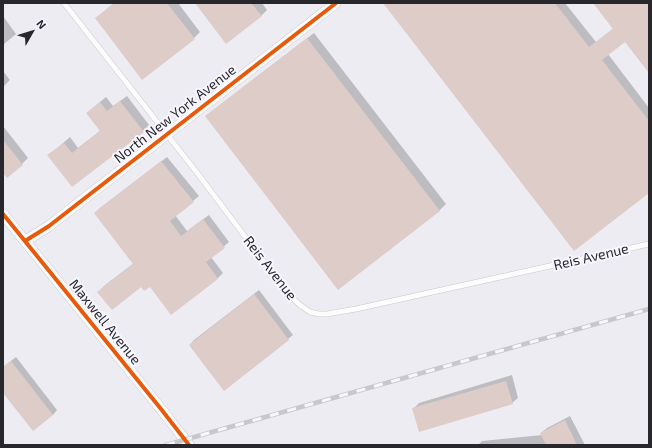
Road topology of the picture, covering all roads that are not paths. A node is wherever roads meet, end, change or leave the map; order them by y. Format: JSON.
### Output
{"nodes":[{"id":1,"x":64,"y":3,"type":"edge"},
{"id":2,"x":336,"y":3,"type":"edge"},
{"id":3,"x":167,"y":135,"type":"junction"},
{"id":4,"x":3,"y":214,"type":"edge"},
{"id":5,"x":26,"y":241,"type":"junction"},
{"id":6,"x":649,"y":244,"type":"edge"},
{"id":7,"x":189,"y":445,"type":"edge"}],
"edges":[{"from":1,"to":3,"type":"lane","name":"Reis Avenue"},
{"from":2,"to":3,"type":"street","name":"North New York Avenue"},
{"from":3,"to":5,"type":"street","name":"North New York Avenue"},
{"from":3,"to":6,"type":"lane","name":"Reis Avenue"},
{"from":4,"to":5,"type":"street","name":"Maxwell Avenue"},
{"from":5,"to":7,"type":"street","name":"Maxwell Avenue"}]}
